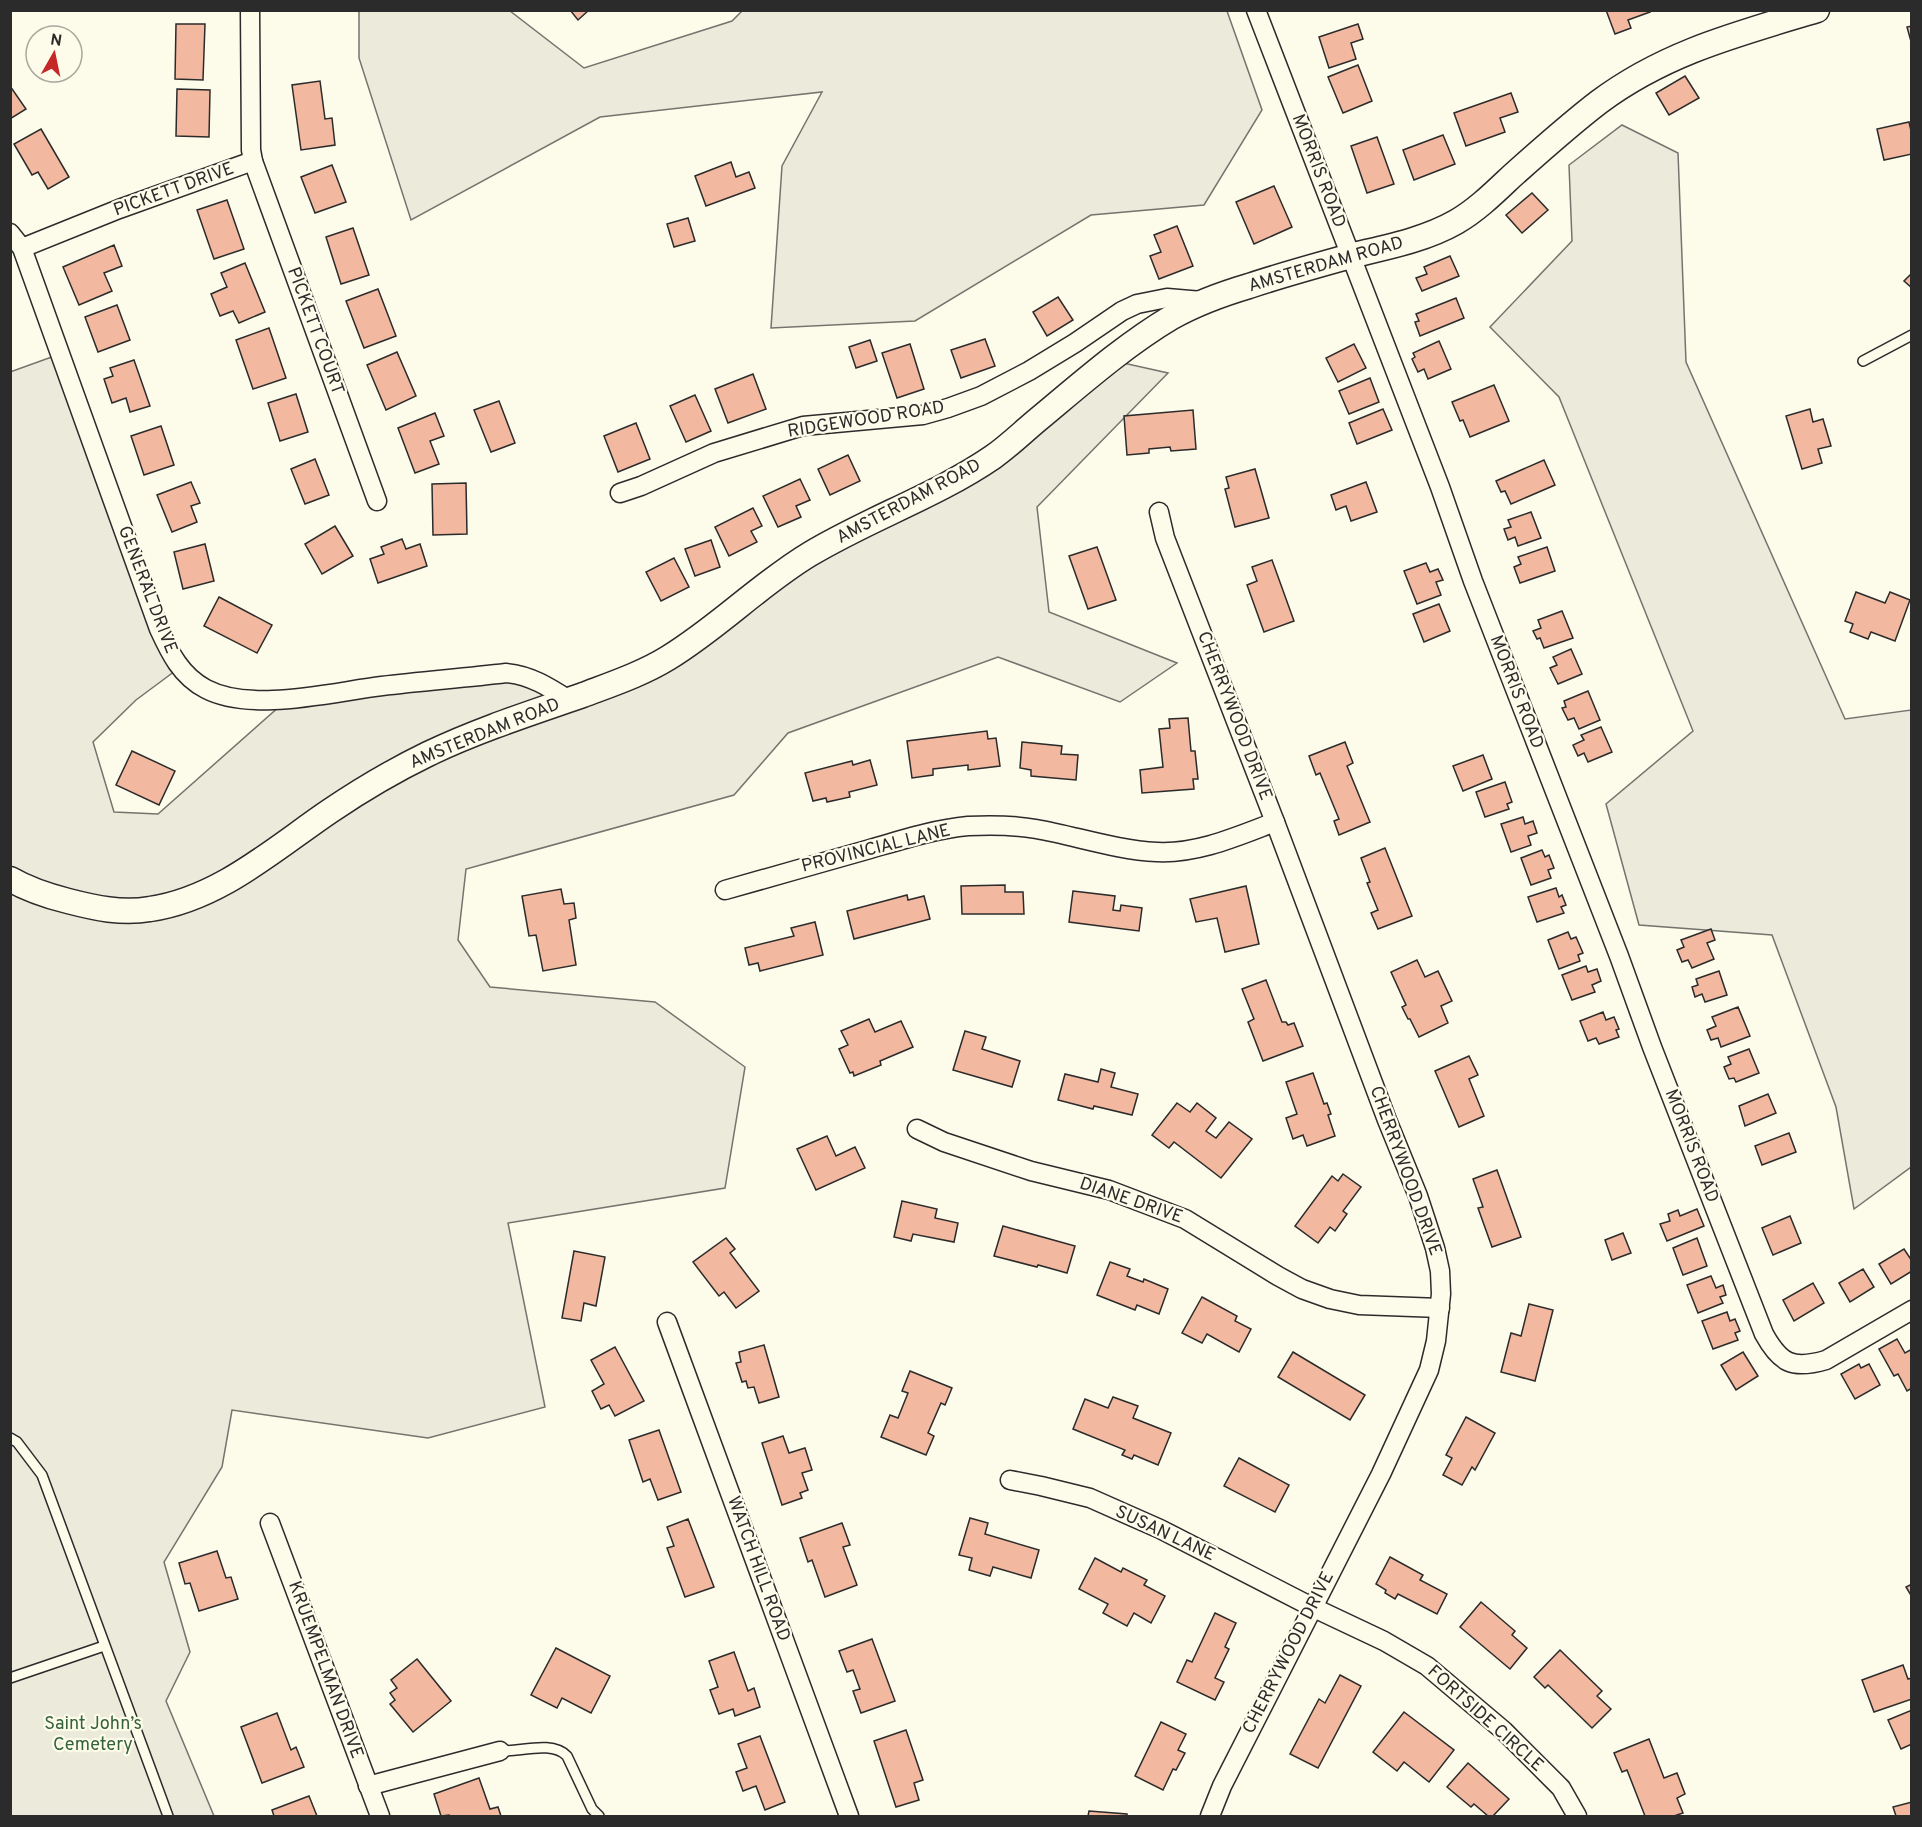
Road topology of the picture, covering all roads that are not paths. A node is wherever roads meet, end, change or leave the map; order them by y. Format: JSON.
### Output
{"nodes":[{"id":1,"x":250,"y":10,"type":"edge"},
{"id":2,"x":1256,"y":10,"type":"edge"},
{"id":3,"x":1817,"y":10,"type":"edge"},
{"id":4,"x":253,"y":161,"type":"junction"},
{"id":5,"x":10,"y":232,"type":"edge"},
{"id":6,"x":22,"y":248,"type":"junction"},
{"id":7,"x":1351,"y":256,"type":"junction"},
{"id":8,"x":1202,"y":301,"type":"junction"},
{"id":9,"x":1911,"y":335,"type":"edge"},
{"id":10,"x":1863,"y":361,"type":"dead end"},
{"id":11,"x":620,"y":493,"type":"dead end"},
{"id":12,"x":377,"y":501,"type":"dead end"},
{"id":13,"x":1159,"y":512,"type":"dead end"},
{"id":14,"x":569,"y":700,"type":"junction"},
{"id":15,"x":1275,"y":822,"type":"junction"},
{"id":16,"x":10,"y":879,"type":"edge"},
{"id":17,"x":725,"y":890,"type":"dead end"},
{"id":18,"x":917,"y":1129,"type":"dead end"},
{"id":19,"x":1440,"y":1308,"type":"junction"},
{"id":20,"x":1911,"y":1310,"type":"edge"},
{"id":21,"x":667,"y":1322,"type":"dead end"},
{"id":22,"x":10,"y":1438,"type":"edge"},
{"id":23,"x":1010,"y":1480,"type":"dead end"},
{"id":24,"x":270,"y":1523,"type":"dead end"},
{"id":25,"x":1312,"y":1607,"type":"junction"},
{"id":26,"x":104,"y":1646,"type":"junction"},
{"id":27,"x":10,"y":1678,"type":"edge"},
{"id":28,"x":500,"y":1751,"type":"joint"},
{"id":29,"x":368,"y":1786,"type":"junction"},
{"id":30,"x":168,"y":1816,"type":"edge"},
{"id":31,"x":380,"y":1816,"type":"edge"},
{"id":32,"x":599,"y":1816,"type":"edge"},
{"id":33,"x":849,"y":1816,"type":"edge"},
{"id":34,"x":1210,"y":1816,"type":"edge"},
{"id":35,"x":1577,"y":1816,"type":"edge"}],
"edges":[{"from":1,"to":4,"type":"street","name":"PICKETT DRIVE"},
{"from":2,"to":7,"type":"street","name":"MORRIS ROAD"},
{"from":3,"to":7,"type":"street","name":"AMSTERDAM ROAD"},
{"from":4,"to":6,"type":"street","name":"PICKETT DRIVE"},
{"from":4,"to":12,"type":"street","name":"PICKETT COURT"},
{"from":5,"to":6,"type":"street","name":"GENERAL DRIVE"},
{"from":6,"to":14,"type":"street","name":"GENERAL DRIVE"},
{"from":7,"to":8,"type":"street","name":"AMSTERDAM ROAD"},
{"from":7,"to":20,"type":"street","name":"MORRIS ROAD"},
{"from":8,"to":11,"type":"street","name":"RIDGEWOOD ROAD"},
{"from":8,"to":14,"type":"street","name":"AMSTERDAM ROAD"},
{"from":9,"to":10,"type":"lane"},
{"from":13,"to":15,"type":"street","name":"CHERRYWOOD DRIVE"},
{"from":14,"to":16,"type":"street","name":"AMSTERDAM ROAD"},
{"from":15,"to":17,"type":"street","name":"PROVINCIAL LANE"},
{"from":15,"to":19,"type":"street","name":"CHERRYWOOD DRIVE"},
{"from":18,"to":19,"type":"street","name":"DIANE DRIVE"},
{"from":19,"to":25,"type":"street","name":"CHERRYWOOD DRIVE"},
{"from":21,"to":33,"type":"street","name":"WATCH HILL ROAD"},
{"from":22,"to":26,"type":"lane"},
{"from":23,"to":25,"type":"street","name":"SUSAN LANE"},
{"from":24,"to":29,"type":"street","name":"KRUEMPELMAN DRIVE"},
{"from":25,"to":34,"type":"street","name":"CHERRYWOOD DRIVE"},
{"from":25,"to":35,"type":"street","name":"FORTSIDE CIRCLE"},
{"from":26,"to":27,"type":"lane"},
{"from":26,"to":30,"type":"lane"},
{"from":28,"to":29,"type":"street"},
{"from":28,"to":32,"type":"lane"},
{"from":29,"to":31,"type":"street","name":"KRUEMPELMAN DRIVE"}]}
